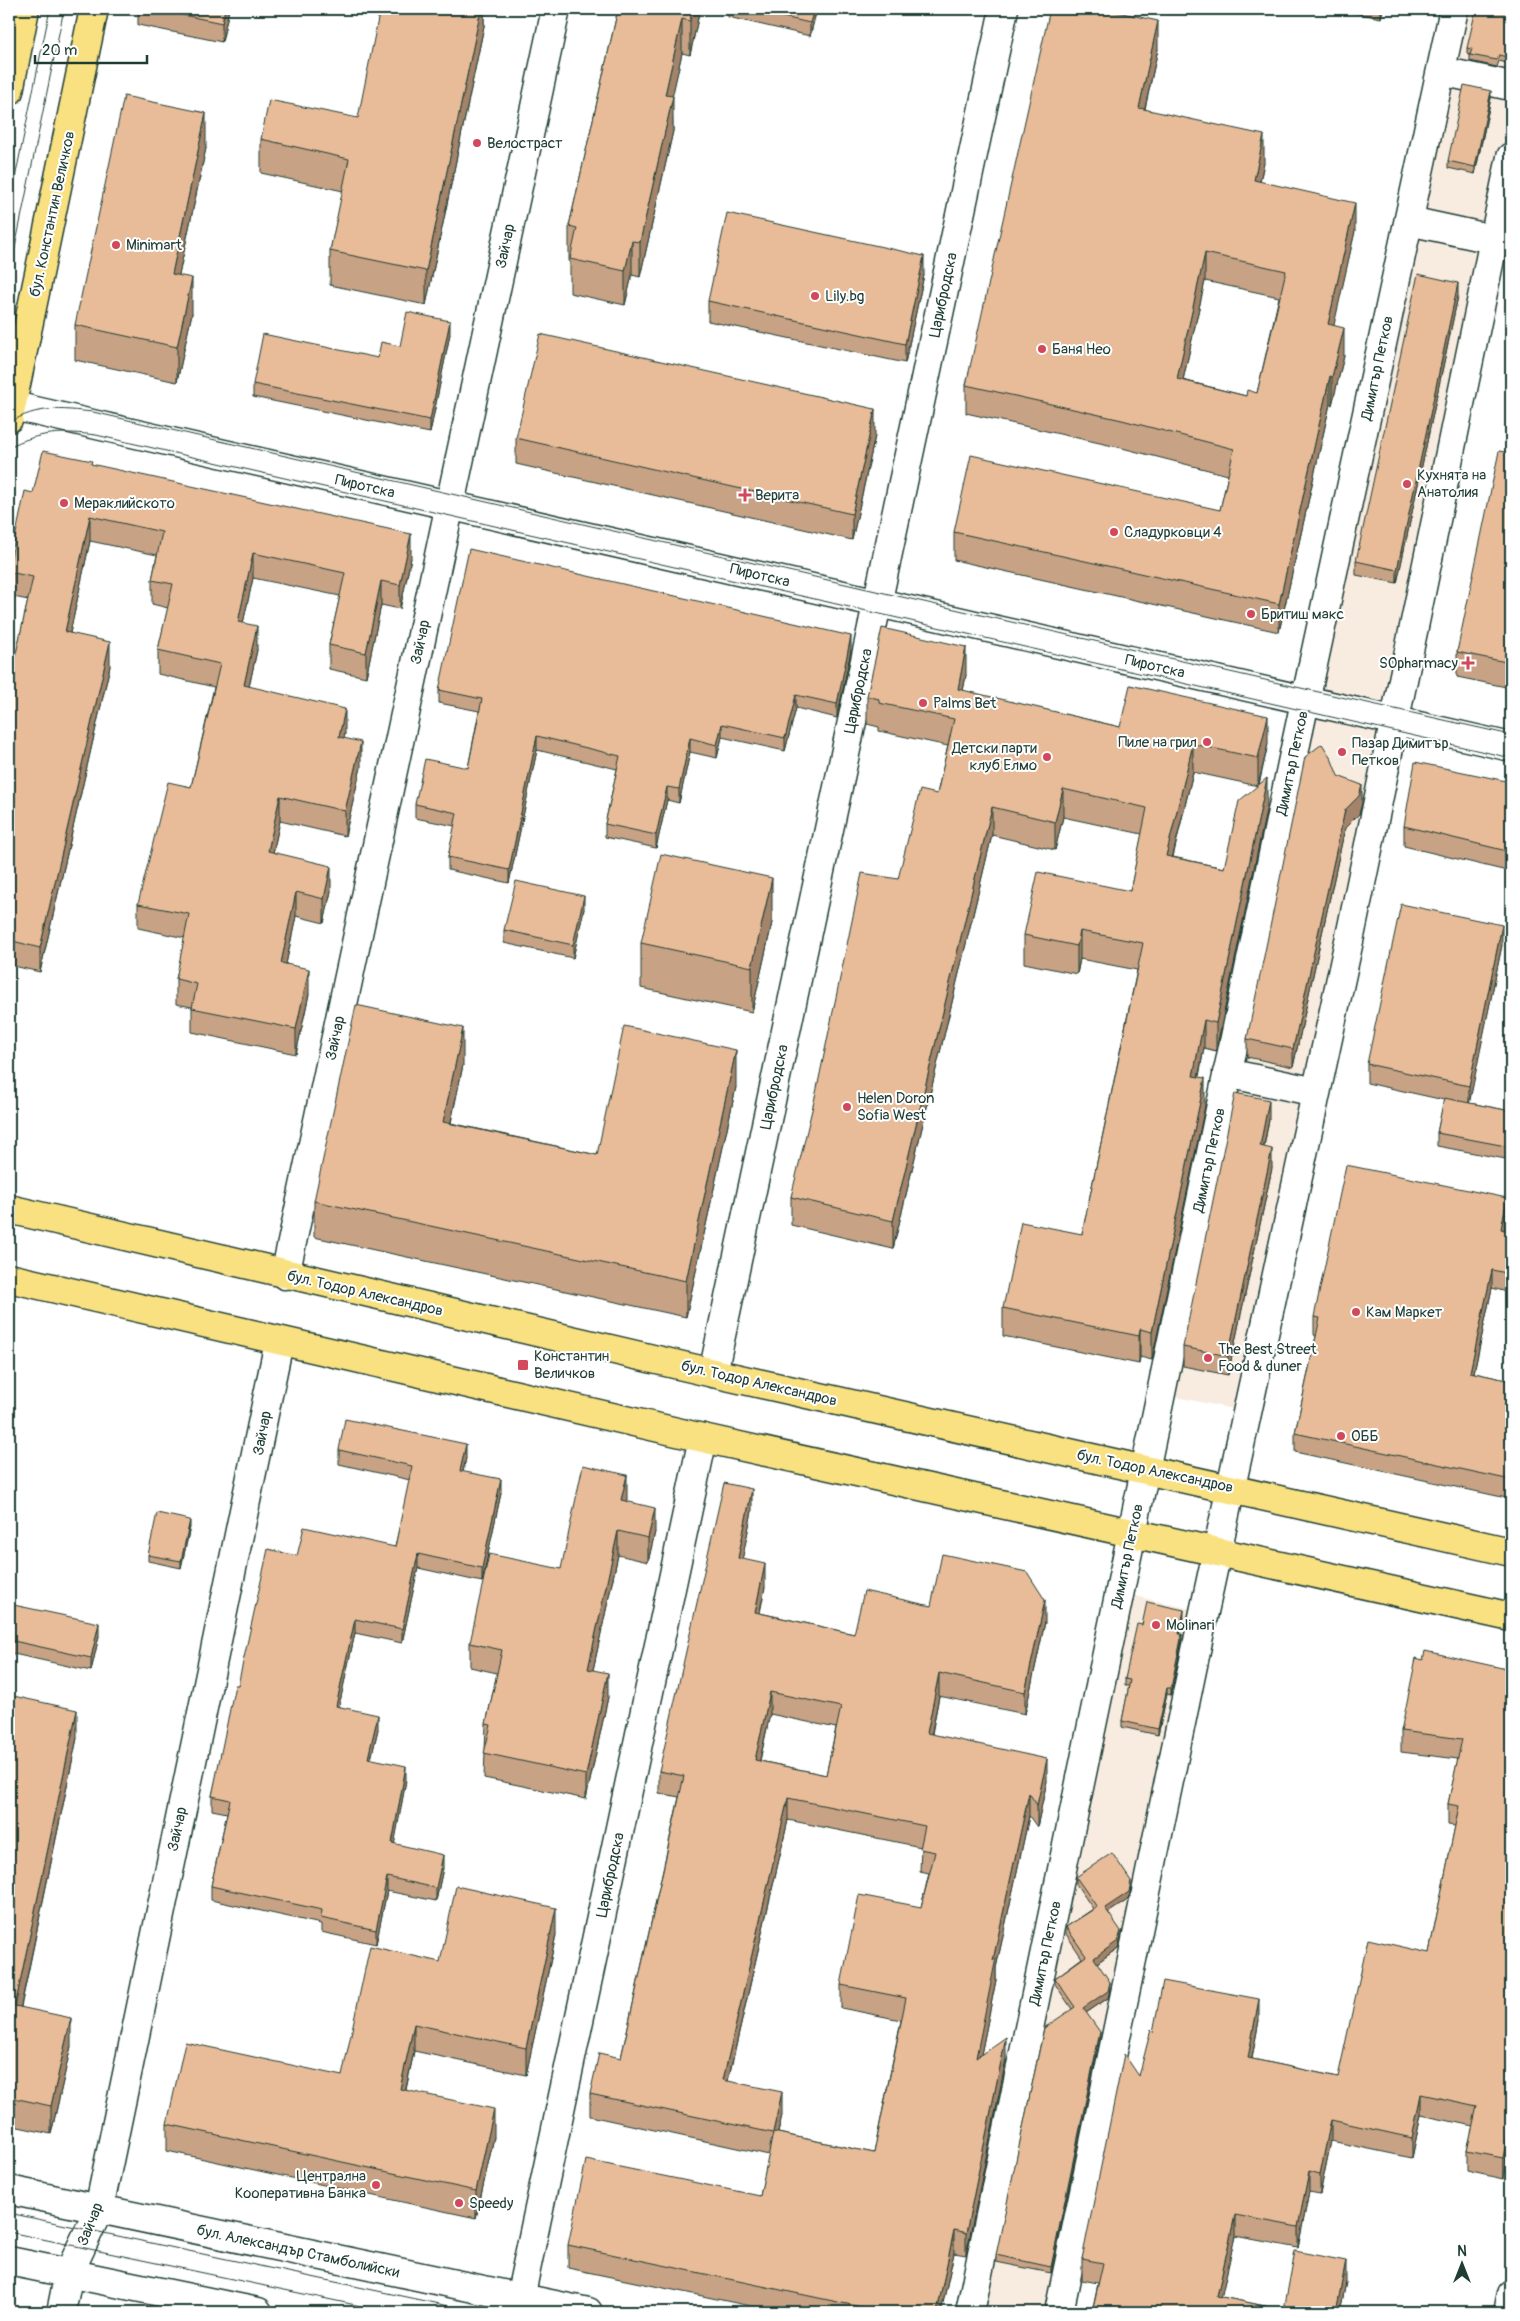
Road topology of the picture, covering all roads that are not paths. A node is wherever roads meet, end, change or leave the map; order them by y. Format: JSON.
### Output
{"nodes":[{"id":1,"x":25,"y":9,"type":"edge"},
{"id":2,"x":94,"y":9,"type":"edge"},
{"id":3,"x":556,"y":9,"type":"edge"},
{"id":4,"x":1004,"y":9,"type":"edge"},
{"id":5,"x":1454,"y":9,"type":"edge"},
{"id":6,"x":1441,"y":71,"type":"junction"},
{"id":7,"x":1511,"y":86,"type":"edge"},
{"id":8,"x":9,"y":92,"type":"edge"},
{"id":9,"x":1511,"y":157,"type":"edge"},
{"id":10,"x":1410,"y":221,"type":"junction"},
{"id":11,"x":1503,"y":241,"type":"edge"},
{"id":12,"x":10,"y":409,"type":"edge"},
{"id":13,"x":450,"y":505,"type":"junction"},
{"id":14,"x":877,"y":602,"type":"junction"},
{"id":15,"x":1305,"y":700,"type":"junction"},
{"id":16,"x":1394,"y":720,"type":"junction"},
{"id":17,"x":1511,"y":747,"type":"edge"},
{"id":18,"x":1227,"y":1074,"type":"junction"},
{"id":19,"x":1316,"y":1092,"type":"junction"},
{"id":20,"x":9,"y":1209,"type":"edge"},
{"id":21,"x":285,"y":1275,"type":"junction"},
{"id":22,"x":9,"y":1278,"type":"edge"},
{"id":23,"x":279,"y":1342,"type":"junction"},
{"id":24,"x":713,"y":1373,"type":"junction"},
{"id":25,"x":703,"y":1438,"type":"junction"},
{"id":26,"x":1146,"y":1469,"type":"junction"},
{"id":27,"x":1231,"y":1488,"type":"junction"},
{"id":28,"x":1132,"y":1532,"type":"junction"},
{"id":29,"x":1217,"y":1551,"type":"junction"},
{"id":30,"x":1511,"y":1552,"type":"edge"},
{"id":31,"x":1511,"y":1617,"type":"edge"},
{"id":32,"x":9,"y":2190,"type":"edge"},
{"id":33,"x":98,"y":2209,"type":"junction"},
{"id":34,"x":9,"y":2261,"type":"edge"},
{"id":35,"x":69,"y":2274,"type":"junction"},
{"id":36,"x":1511,"y":2294,"type":"edge"},
{"id":37,"x":519,"y":2305,"type":"edge"},
{"id":38,"x":61,"y":2312,"type":"edge"},
{"id":39,"x":258,"y":2312,"type":"edge"},
{"id":40,"x":588,"y":2312,"type":"edge"},
{"id":41,"x":970,"y":2312,"type":"edge"},
{"id":42,"x":1059,"y":2312,"type":"edge"},
{"id":43,"x":1507,"y":2312,"type":"edge"}],
"edges":[{"from":1,"to":8,"type":"main road"},
{"from":2,"to":12,"type":"main road","name":"бул. Константин Величков"},
{"from":3,"to":13,"type":"street","name":"Зайчар"},
{"from":4,"to":14,"type":"street","name":"Царибродска"},
{"from":5,"to":6,"type":"street","name":"Димитър Петков"},
{"from":6,"to":7,"type":"street"},
{"from":6,"to":10,"type":"street","name":"Димитър Петков"},
{"from":9,"to":11,"type":"street"},
{"from":10,"to":11,"type":"street"},
{"from":10,"to":15,"type":"street","name":"Димитър Петков"},
{"from":11,"to":16,"type":"street"},
{"from":12,"to":13,"type":"street","name":"Пиротска"},
{"from":13,"to":14,"type":"street","name":"Пиротска"},
{"from":13,"to":21,"type":"street","name":"Зайчар"},
{"from":14,"to":15,"type":"street","name":"Пиротска"},
{"from":14,"to":24,"type":"street","name":"Царибродска"},
{"from":15,"to":16,"type":"street","name":"Пиротска"},
{"from":15,"to":18,"type":"street","name":"Димитър Петков"},
{"from":16,"to":17,"type":"street","name":"Пиротска"},
{"from":16,"to":19,"type":"street"},
{"from":18,"to":19,"type":"street"},
{"from":18,"to":26,"type":"street","name":"Димитър Петков"},
{"from":19,"to":27,"type":"street"},
{"from":20,"to":21,"type":"main road","name":"бул. Тодор Александров"},
{"from":21,"to":24,"type":"main road","name":"бул. Тодор Александров"},
{"from":22,"to":23,"type":"main road"},
{"from":23,"to":25,"type":"main road"},
{"from":23,"to":33,"type":"street","name":"Зайчар"},
{"from":24,"to":26,"type":"main road","name":"бул. Тодор Александров"},
{"from":25,"to":28,"type":"main road"},
{"from":25,"to":37,"type":"street","name":"Царибродска"},
{"from":26,"to":27,"type":"main road","name":"бул. Тодор Александров"},
{"from":26,"to":28,"type":"street","name":"Димитър Петков"},
{"from":27,"to":29,"type":"street"},
{"from":27,"to":30,"type":"main road","name":"бул. Тодор Александров"},
{"from":28,"to":29,"type":"main road"},
{"from":28,"to":41,"type":"street","name":"Димитър Петков"},
{"from":29,"to":31,"type":"main road"},
{"from":29,"to":42,"type":"street"},
{"from":32,"to":33,"type":"street","name":"бул. Александър Стамболийски"},
{"from":33,"to":35,"type":"street","name":"Зайчар"},
{"from":33,"to":37,"type":"street","name":"бул. Александър Стамболийски"},
{"from":34,"to":35,"type":"street"},
{"from":35,"to":38,"type":"street","name":"Зайчар"},
{"from":35,"to":39,"type":"street"},
{"from":36,"to":43,"type":"street"},
{"from":37,"to":40,"type":"street","name":"бул. Александър Стамболийски"}]}
